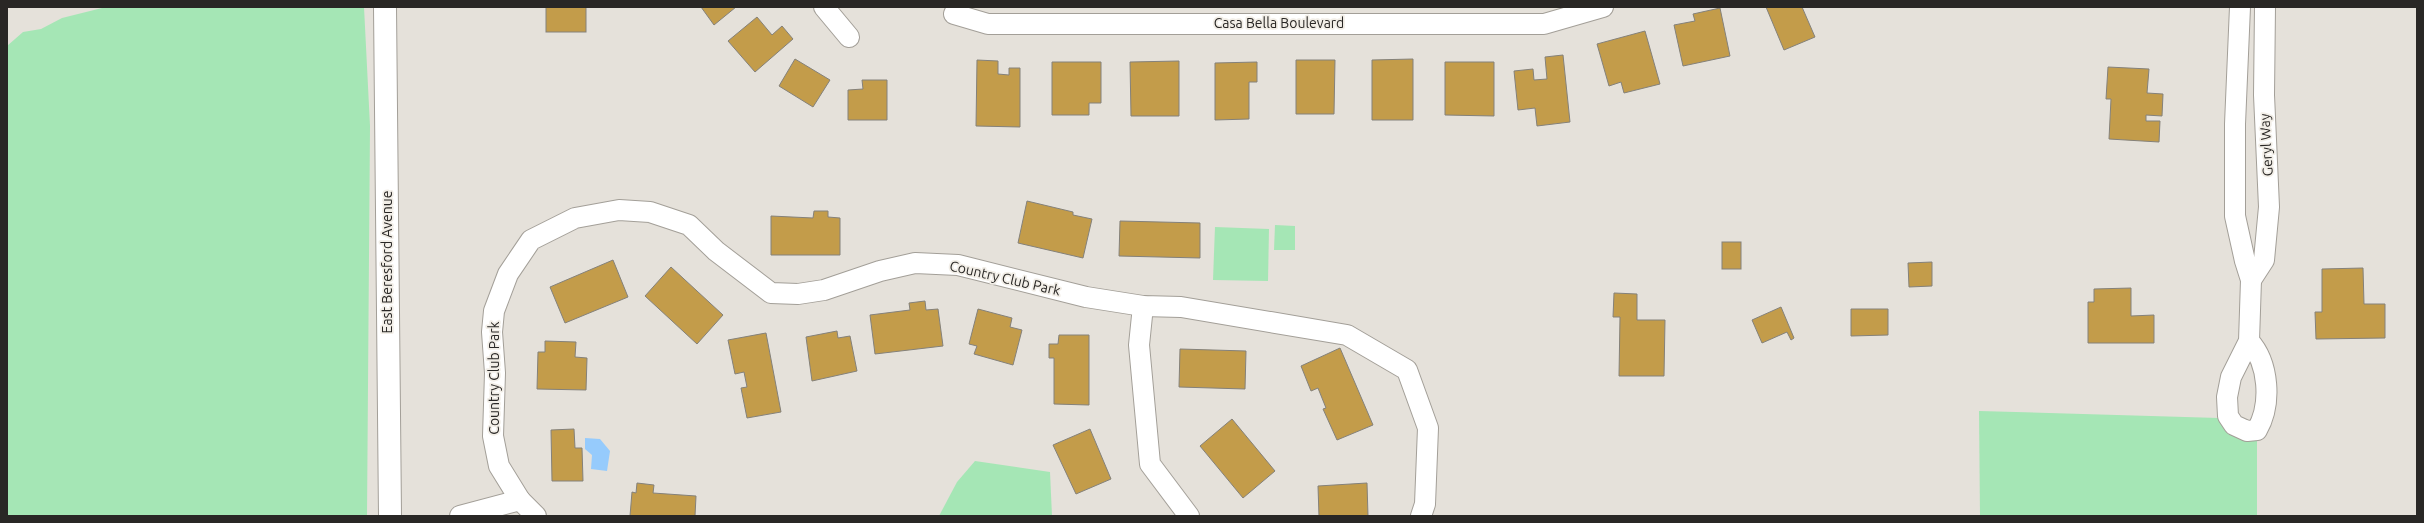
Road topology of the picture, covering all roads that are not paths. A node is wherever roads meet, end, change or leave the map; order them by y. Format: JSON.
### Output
{"nodes":[{"id":1,"x":385,"y":7,"type":"edge"},
{"id":2,"x":824,"y":7,"type":"edge"},
{"id":3,"x":1603,"y":7,"type":"edge"},
{"id":4,"x":2240,"y":7,"type":"edge"},
{"id":5,"x":2265,"y":7,"type":"edge"},
{"id":6,"x":954,"y":14,"type":"dead end"},
{"id":7,"x":1347,"y":15,"type":"edge"},
{"id":8,"x":849,"y":38,"type":"dead end"},
{"id":9,"x":2235,"y":148,"type":"junction"},
{"id":10,"x":2266,"y":148,"type":"junction"},
{"id":11,"x":2251,"y":280,"type":"junction"},
{"id":12,"x":1143,"y":306,"type":"junction"},
{"id":13,"x":2249,"y":341,"type":"dead end"},
{"id":14,"x":520,"y":500,"type":"junction"},
{"id":15,"x":390,"y":516,"type":"edge"},
{"id":16,"x":460,"y":516,"type":"edge"},
{"id":17,"x":536,"y":516,"type":"edge"},
{"id":18,"x":1190,"y":516,"type":"edge"},
{"id":19,"x":1421,"y":516,"type":"edge"}],
"edges":[{"from":1,"to":15,"type":"street","name":"East Beresford Avenue"},
{"from":2,"to":8,"type":"street"},
{"from":3,"to":7,"type":"street","name":"Casa Bella Boulevard"},
{"from":4,"to":9,"type":"street","name":"Geryl Way"},
{"from":5,"to":10,"type":"street","name":"Geryl Way"},
{"from":6,"to":7,"type":"street","name":"Casa Bella Boulevard"},
{"from":9,"to":10,"type":"street"},
{"from":9,"to":11,"type":"street","name":"Geryl Way"},
{"from":10,"to":11,"type":"street","name":"Geryl Way"},
{"from":11,"to":13,"type":"street","name":"Geryl Way"},
{"from":12,"to":14,"type":"street","name":"Country Club Park"},
{"from":12,"to":18,"type":"street"},
{"from":12,"to":19,"type":"street","name":"Country Club Park"},
{"from":14,"to":16,"type":"street"},
{"from":14,"to":17,"type":"street","name":"Country Club Park"}]}
